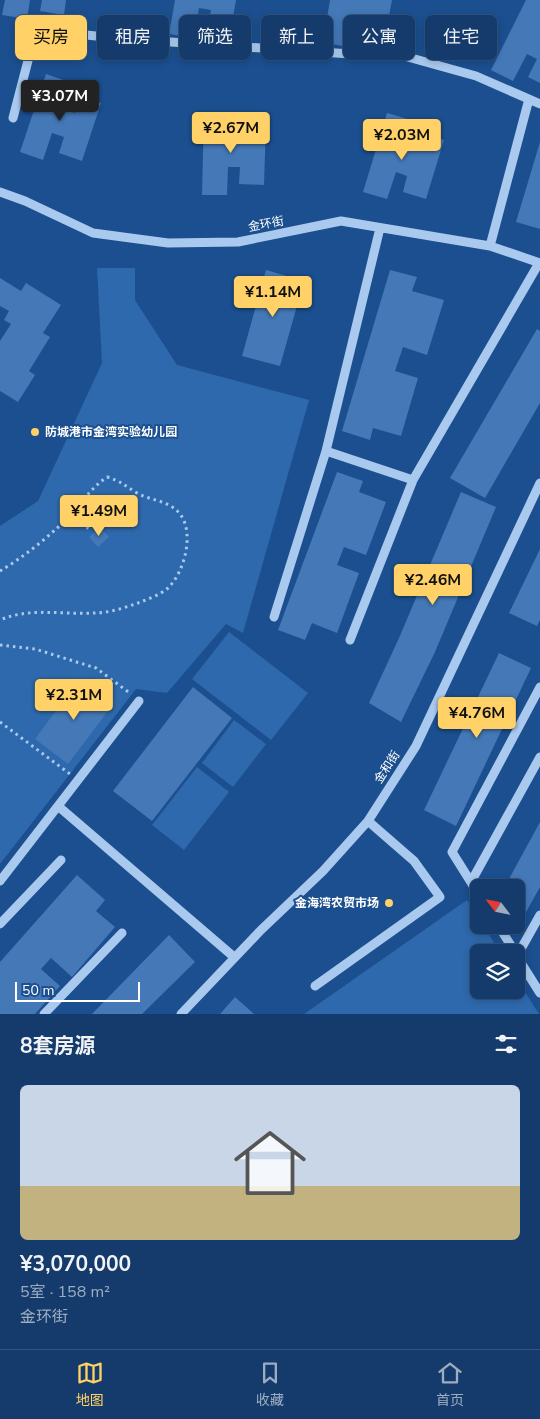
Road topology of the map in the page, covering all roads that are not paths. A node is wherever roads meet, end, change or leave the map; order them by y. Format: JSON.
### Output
{"nodes":[{"id":1,"x":528,"y":99,"type":"junction"},
{"id":2,"x":540,"y":104,"type":"edge"},
{"id":3,"x":13,"y":118,"type":"dead end"},
{"id":4,"x":0,"y":192,"type":"edge"},
{"id":5,"x":380,"y":228,"type":"junction"},
{"id":6,"x":490,"y":246,"type":"junction"},
{"id":7,"x":540,"y":263,"type":"edge"},
{"id":8,"x":326,"y":452,"type":"junction"},
{"id":9,"x":412,"y":480,"type":"junction"},
{"id":10,"x":540,"y":483,"type":"edge"},
{"id":11,"x":274,"y":617,"type":"dead end"},
{"id":12,"x":350,"y":640,"type":"dead end"},
{"id":13,"x":540,"y":687,"type":"edge"},
{"id":14,"x":139,"y":701,"type":"road end"},
{"id":15,"x":540,"y":757,"type":"edge"},
{"id":16,"x":58,"y":806,"type":"junction"},
{"id":17,"x":368,"y":821,"type":"junction"},
{"id":18,"x":61,"y":860,"type":"dead end"},
{"id":19,"x":473,"y":879,"type":"edge"},
{"id":20,"x":470,"y":880,"type":"edge"},
{"id":21,"x":0,"y":881,"type":"edge"},
{"id":22,"x":540,"y":915,"type":"edge"},
{"id":23,"x":0,"y":924,"type":"edge"},
{"id":24,"x":122,"y":933,"type":"dead end"},
{"id":25,"x":523,"y":944,"type":"edge"},
{"id":26,"x":234,"y":958,"type":"junction"},
{"id":27,"x":525,"y":969,"type":"edge"},
{"id":28,"x":315,"y":986,"type":"dead end"},
{"id":29,"x":540,"y":993,"type":"edge"},
{"id":30,"x":44,"y":1014,"type":"edge"},
{"id":31,"x":181,"y":1014,"type":"edge"}],
"edges":[{"from":1,"to":2,"type":"street"},
{"from":1,"to":3,"type":"street"},
{"from":1,"to":6,"type":"street"},
{"from":4,"to":5,"type":"street","name":"金环街"},
{"from":5,"to":6,"type":"street","name":"金环街"},
{"from":5,"to":8,"type":"street"},
{"from":6,"to":7,"type":"street","name":"金环街"},
{"from":7,"to":9,"type":"street"},
{"from":8,"to":9,"type":"street"},
{"from":8,"to":11,"type":"street"},
{"from":9,"to":12,"type":"street"},
{"from":10,"to":17,"type":"street","name":"金和街"},
{"from":13,"to":20,"type":"street"},
{"from":14,"to":16,"type":"street"},
{"from":15,"to":19,"type":"street"},
{"from":16,"to":21,"type":"street"},
{"from":16,"to":26,"type":"street"},
{"from":17,"to":26,"type":"street","name":"金和街"},
{"from":17,"to":28,"type":"street"},
{"from":18,"to":23,"type":"street"},
{"from":22,"to":25,"type":"street"},
{"from":24,"to":30,"type":"street"},
{"from":26,"to":31,"type":"street","name":"金和街"},
{"from":27,"to":29,"type":"street"}]}
